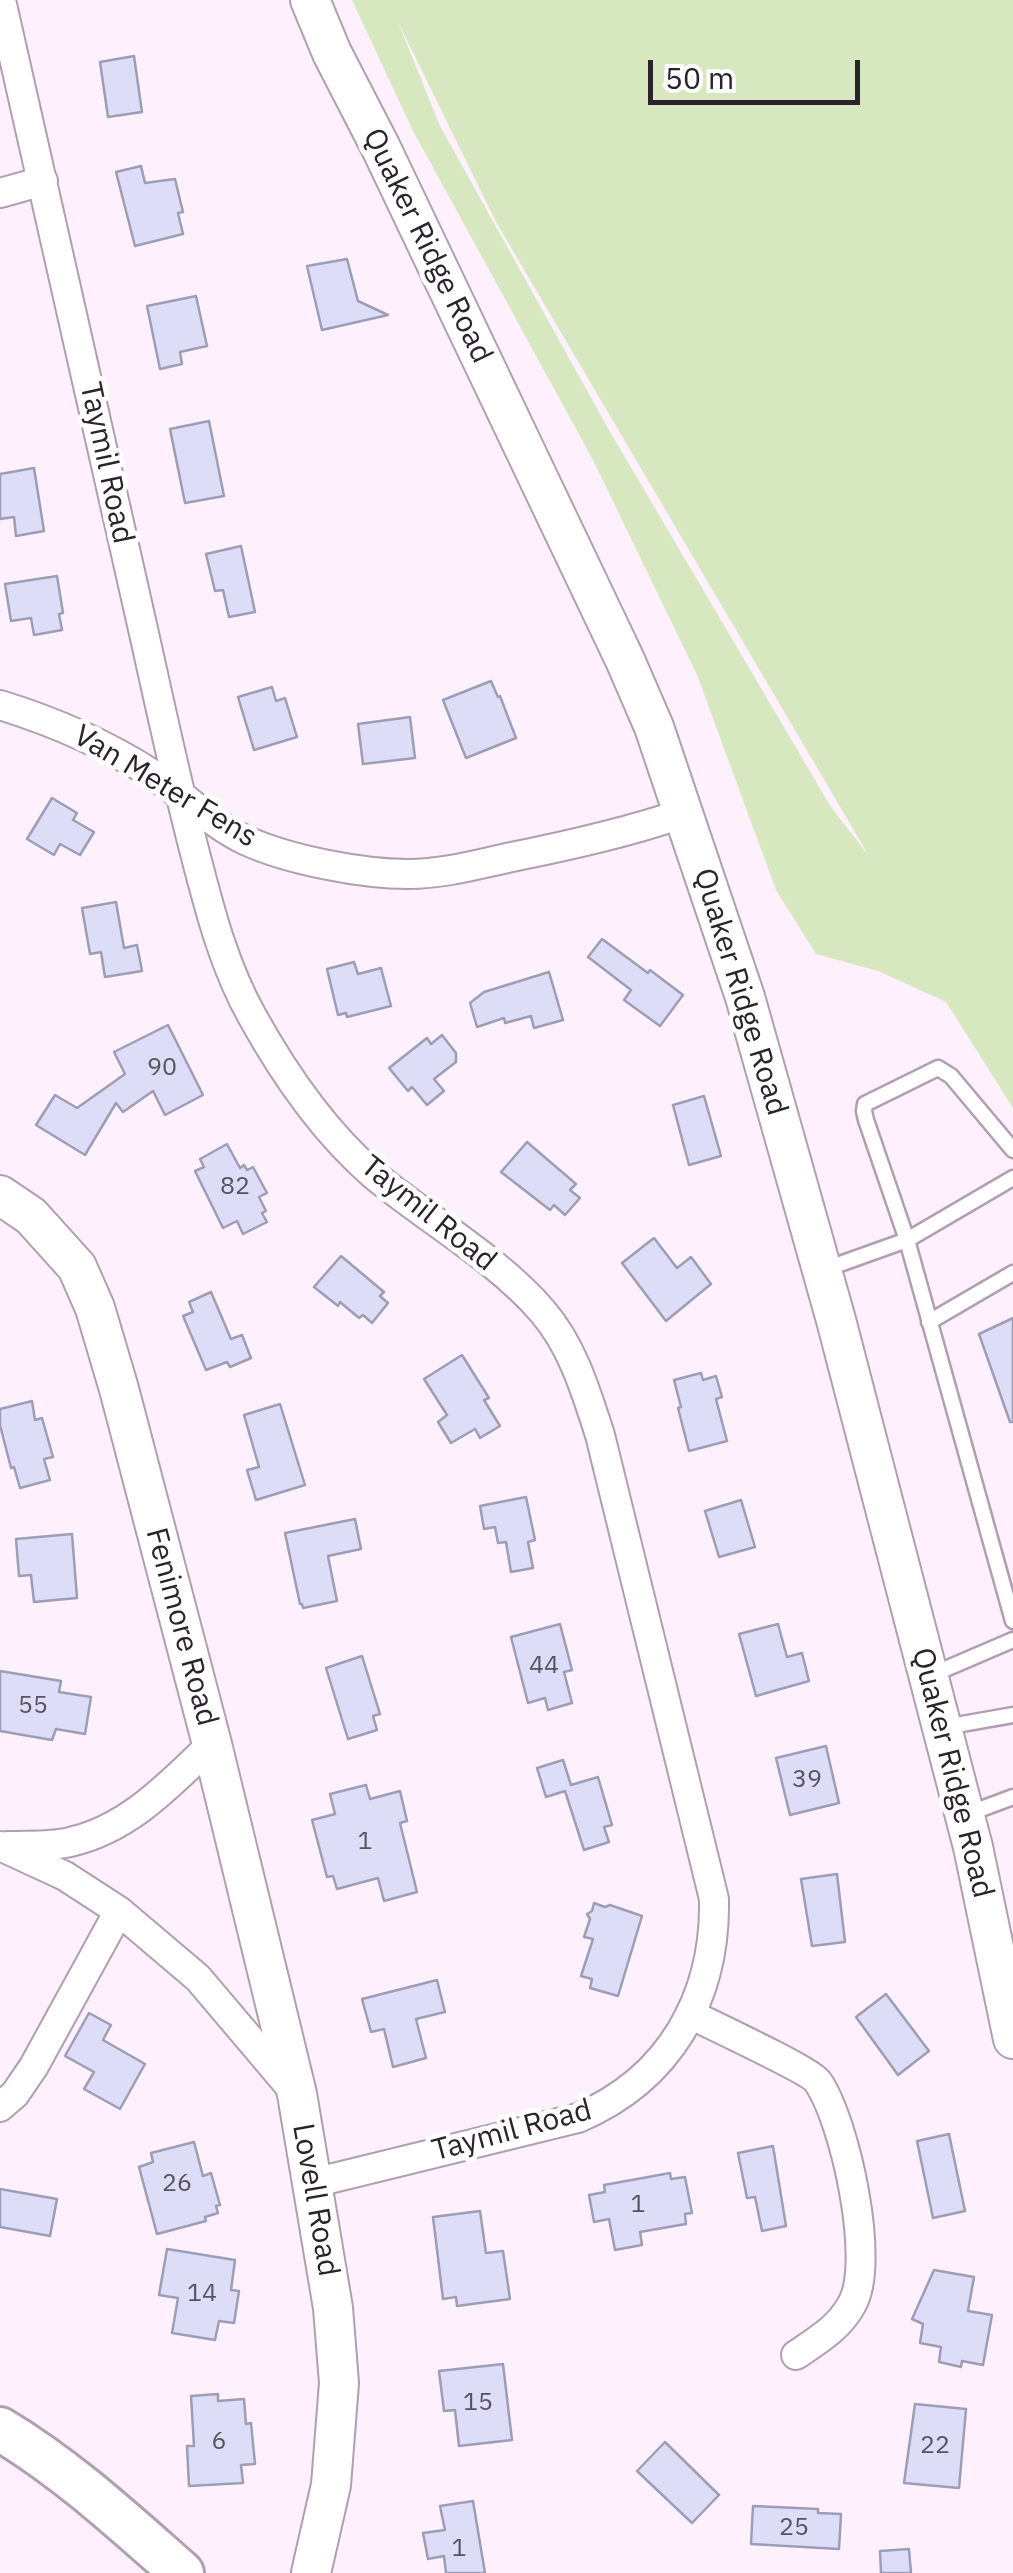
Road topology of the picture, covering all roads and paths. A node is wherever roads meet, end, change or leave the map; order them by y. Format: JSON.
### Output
{"nodes":[{"id":1,"x":1,"y":0,"type":"edge"},
{"id":2,"x":310,"y":0,"type":"edge"},
{"id":3,"x":6,"y":51,"type":"edge"},
{"id":4,"x":43,"y":180,"type":"junction"},
{"id":5,"x":0,"y":193,"type":"edge"},
{"id":6,"x":0,"y":705,"type":"edge"},
{"id":7,"x":179,"y":793,"type":"junction"},
{"id":8,"x":684,"y":813,"type":"junction"},
{"id":9,"x":1013,"y":1150,"type":"edge"},
{"id":10,"x":1013,"y":1178,"type":"edge"},
{"id":11,"x":0,"y":1195,"type":"edge"},
{"id":12,"x":908,"y":1240,"type":"junction"},
{"id":13,"x":822,"y":1270,"type":"junction"},
{"id":14,"x":1013,"y":1273,"type":"edge"},
{"id":15,"x":929,"y":1322,"type":"junction"},
{"id":16,"x":1013,"y":1622,"type":"edge"},
{"id":17,"x":1013,"y":1640,"type":"edge"},
{"id":18,"x":929,"y":1676,"type":"junction"},
{"id":19,"x":1013,"y":1715,"type":"edge"},
{"id":20,"x":942,"y":1727,"type":"junction"},
{"id":21,"x":212,"y":1744,"type":"junction"},
{"id":22,"x":1013,"y":1798,"type":"edge"},
{"id":23,"x":965,"y":1815,"type":"junction"},
{"id":24,"x":1,"y":1846,"type":"edge"},
{"id":25,"x":119,"y":1911,"type":"junction"},
{"id":26,"x":690,"y":2014,"type":"junction"},
{"id":27,"x":1013,"y":2039,"type":"edge"},
{"id":28,"x":296,"y":2094,"type":"junction"},
{"id":29,"x":0,"y":2107,"type":"edge"},
{"id":30,"x":313,"y":2182,"type":"junction"},
{"id":31,"x":796,"y":2355,"type":"dead end"},
{"id":32,"x":0,"y":2429,"type":"edge"},
{"id":33,"x":182,"y":2573,"type":"edge"},
{"id":34,"x":311,"y":2573,"type":"edge"}],
"edges":[{"from":1,"to":3,"type":"street","name":"Taymil Road"},
{"from":2,"to":8,"type":"street","name":"Quaker Ridge Road"},
{"from":3,"to":4,"type":"street","name":"Taymil Road"},
{"from":4,"to":5,"type":"street"},
{"from":4,"to":7,"type":"street","name":"Taymil Road"},
{"from":6,"to":7,"type":"street","name":"Van Meter Fens"},
{"from":7,"to":8,"type":"street","name":"Van Meter Fens"},
{"from":7,"to":26,"type":"street","name":"Taymil Road"},
{"from":8,"to":13,"type":"street","name":"Quaker Ridge Road"},
{"from":9,"to":12,"type":"lane"},
{"from":10,"to":12,"type":"lane"},
{"from":11,"to":21,"type":"street","name":"Fenimore Road"},
{"from":12,"to":13,"type":"lane"},
{"from":12,"to":15,"type":"lane"},
{"from":13,"to":18,"type":"street","name":"Quaker Ridge Road"},
{"from":14,"to":15,"type":"lane"},
{"from":15,"to":16,"type":"lane"},
{"from":17,"to":18,"type":"lane"},
{"from":18,"to":20,"type":"street","name":"Quaker Ridge Road"},
{"from":19,"to":20,"type":"lane"},
{"from":20,"to":23,"type":"street","name":"Quaker Ridge Road"},
{"from":21,"to":24,"type":"street","name":"Lovell Road"},
{"from":21,"to":28,"type":"street","name":"Fenimore Road"},
{"from":22,"to":23,"type":"lane"},
{"from":23,"to":27,"type":"street","name":"Quaker Ridge Road"},
{"from":24,"to":25,"type":"street","name":"Lovell Road"},
{"from":25,"to":28,"type":"street","name":"Lovell Road"},
{"from":25,"to":29,"type":"street"},
{"from":26,"to":30,"type":"street","name":"Taymil Road"},
{"from":26,"to":31,"type":"street"},
{"from":28,"to":30,"type":"street","name":"Lovell Road"},
{"from":30,"to":34,"type":"street","name":"Lovell Road"},
{"from":32,"to":33,"type":"main road"}]}
